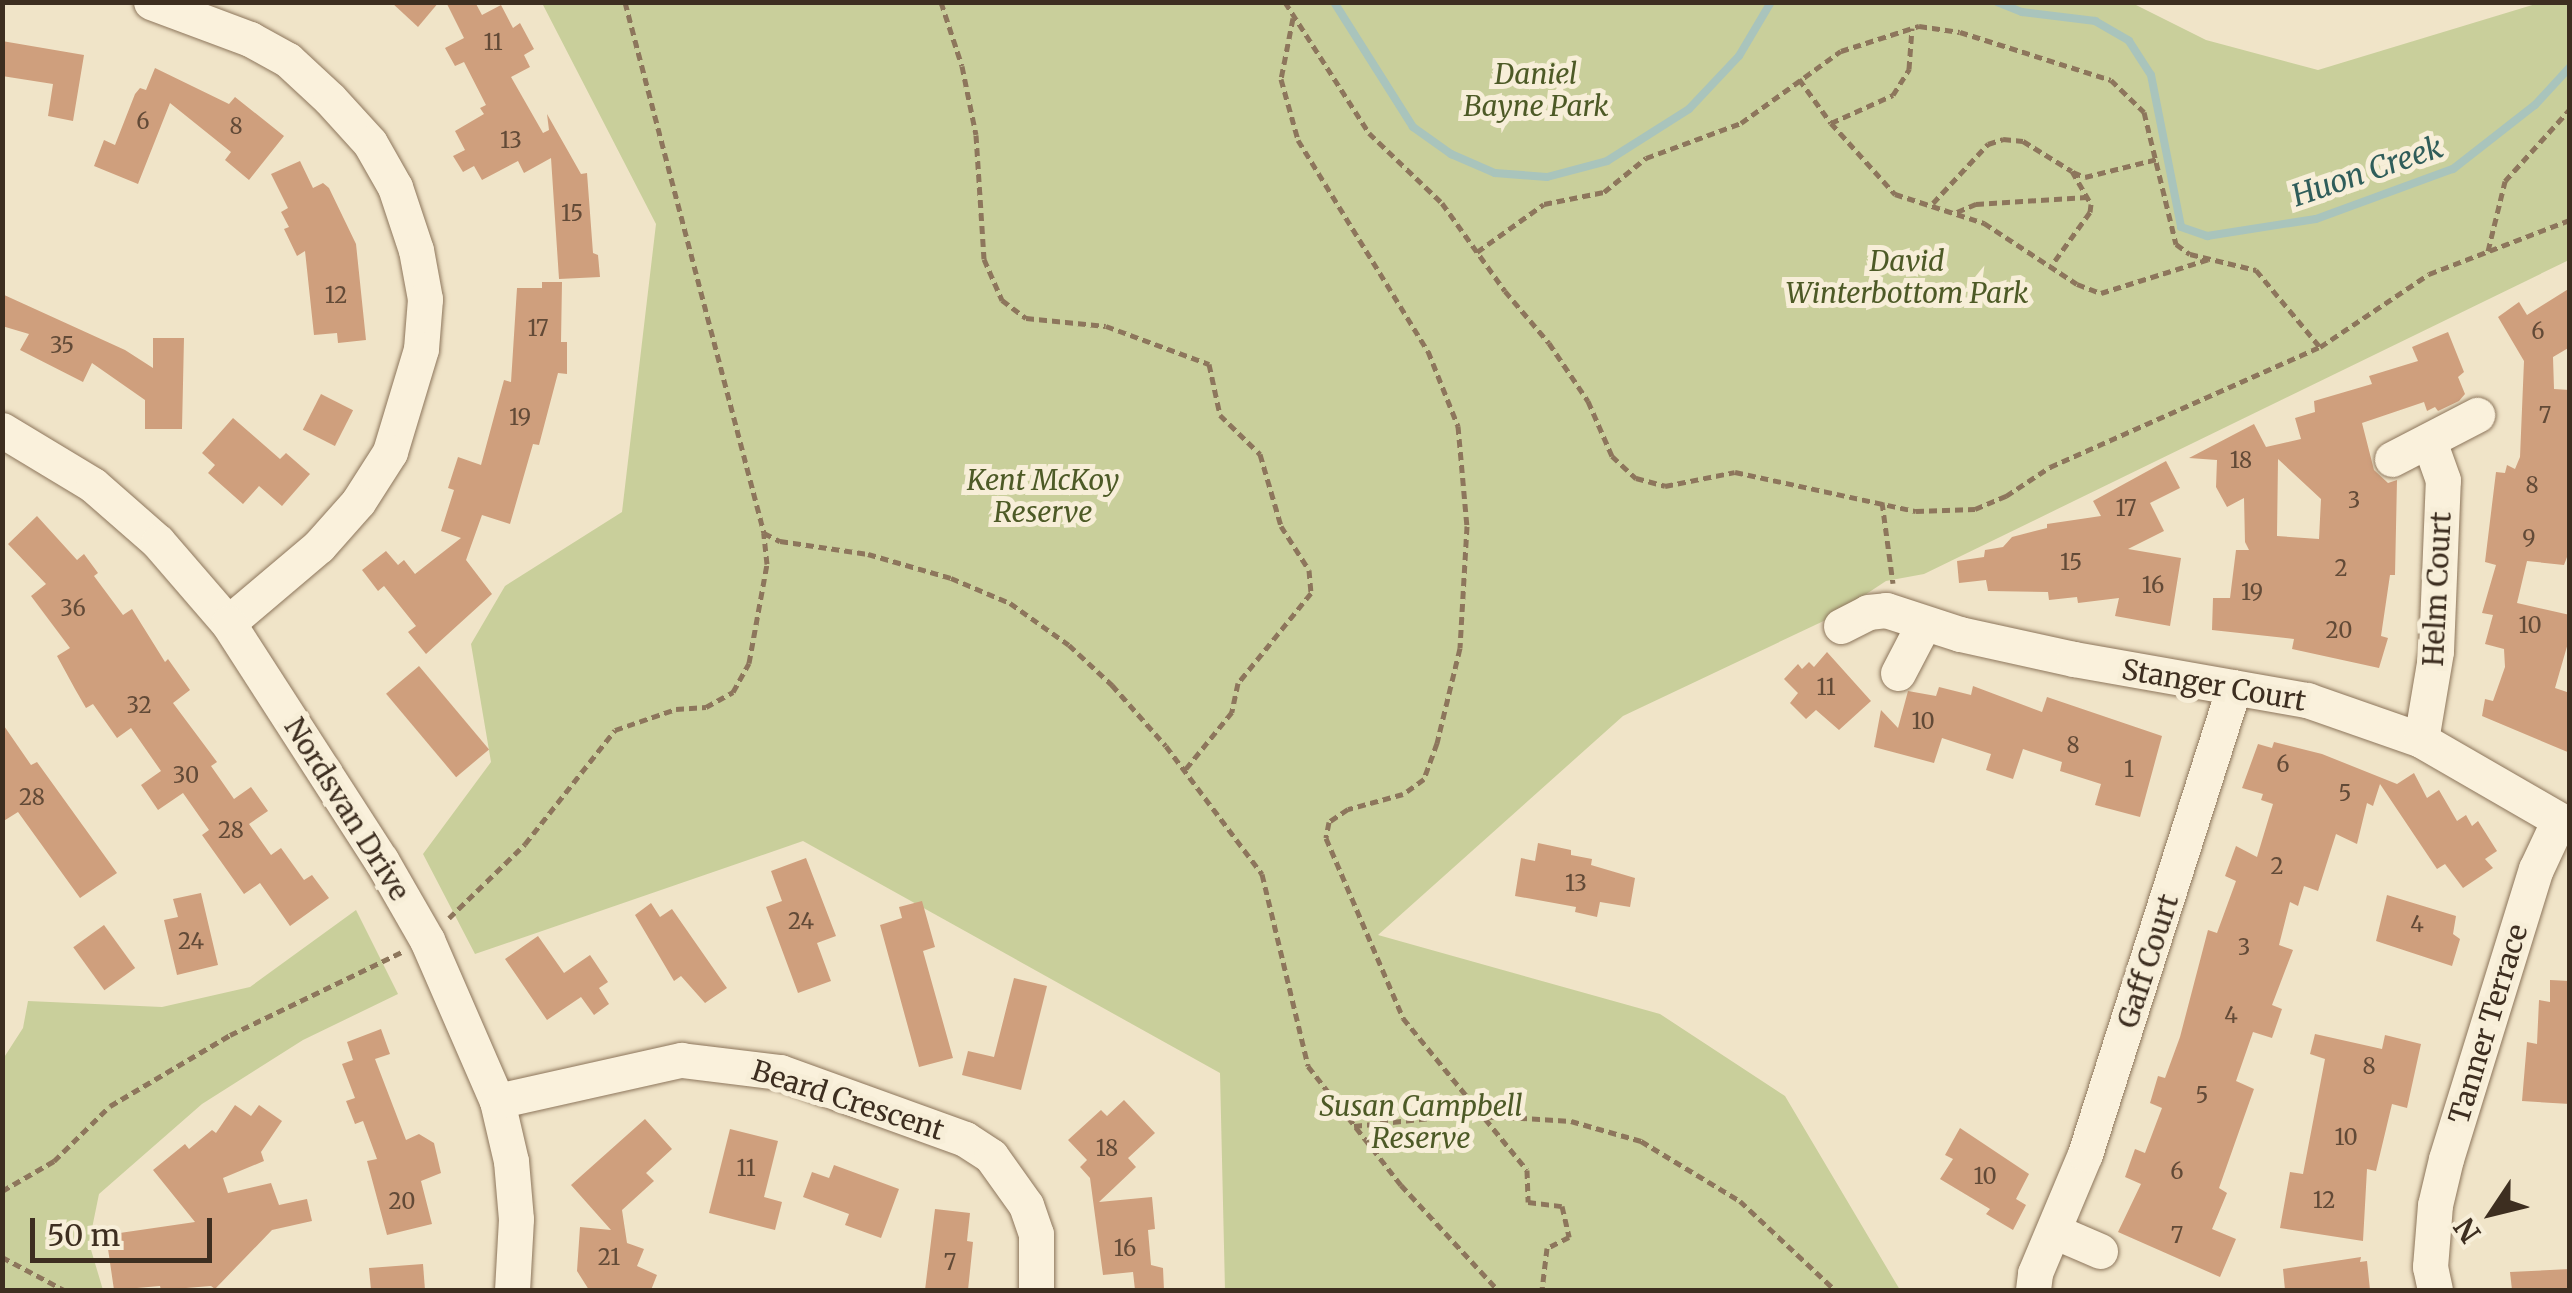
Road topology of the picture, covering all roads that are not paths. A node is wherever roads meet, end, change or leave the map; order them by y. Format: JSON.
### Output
{"nodes":[{"id":1,"x":151,"y":2,"type":"edge"},
{"id":2,"x":2477,"y":415,"type":"dead end"},
{"id":3,"x":2,"y":430,"type":"edge"},
{"id":4,"x":2429,"y":441,"type":"junction"},
{"id":5,"x":2392,"y":459,"type":"dead end"},
{"id":6,"x":1910,"y":618,"type":"junction"},
{"id":7,"x":228,"y":623,"type":"junction"},
{"id":8,"x":1841,"y":626,"type":"dead end"},
{"id":9,"x":1898,"y":673,"type":"dead end"},
{"id":10,"x":2234,"y":687,"type":"junction"},
{"id":11,"x":2422,"y":740,"type":"junction"},
{"id":12,"x":2564,"y":824,"type":"edge"},
{"id":13,"x":497,"y":1101,"type":"junction"},
{"id":14,"x":2056,"y":1232,"type":"junction"},
{"id":15,"x":2100,"y":1251,"type":"dead end"},
{"id":16,"x":2034,"y":1282,"type":"edge"},
{"id":17,"x":512,"y":1290,"type":"edge"},
{"id":18,"x":1036,"y":1290,"type":"edge"},
{"id":19,"x":2435,"y":1290,"type":"edge"}],
"edges":[{"from":1,"to":7,"type":"street"},
{"from":2,"to":4,"type":"street"},
{"from":3,"to":7,"type":"street","name":"Nordsvan Drive"},
{"from":4,"to":5,"type":"street"},
{"from":4,"to":11,"type":"street","name":"Helm Court"},
{"from":6,"to":8,"type":"street","name":"Stanger Court"},
{"from":6,"to":9,"type":"street"},
{"from":6,"to":10,"type":"street","name":"Stanger Court"},
{"from":7,"to":13,"type":"street","name":"Nordsvan Drive"},
{"from":10,"to":11,"type":"street","name":"Stanger Court"},
{"from":10,"to":14,"type":"street","name":"Gaff Court"},
{"from":11,"to":12,"type":"street","name":"Stanger Court"},
{"from":12,"to":19,"type":"street","name":"Tanner Terrace"},
{"from":13,"to":17,"type":"street","name":"Nordsvan Drive"},
{"from":13,"to":18,"type":"street","name":"Beard Crescent"},
{"from":14,"to":15,"type":"street"},
{"from":14,"to":16,"type":"street","name":"Gaff Court"}]}
